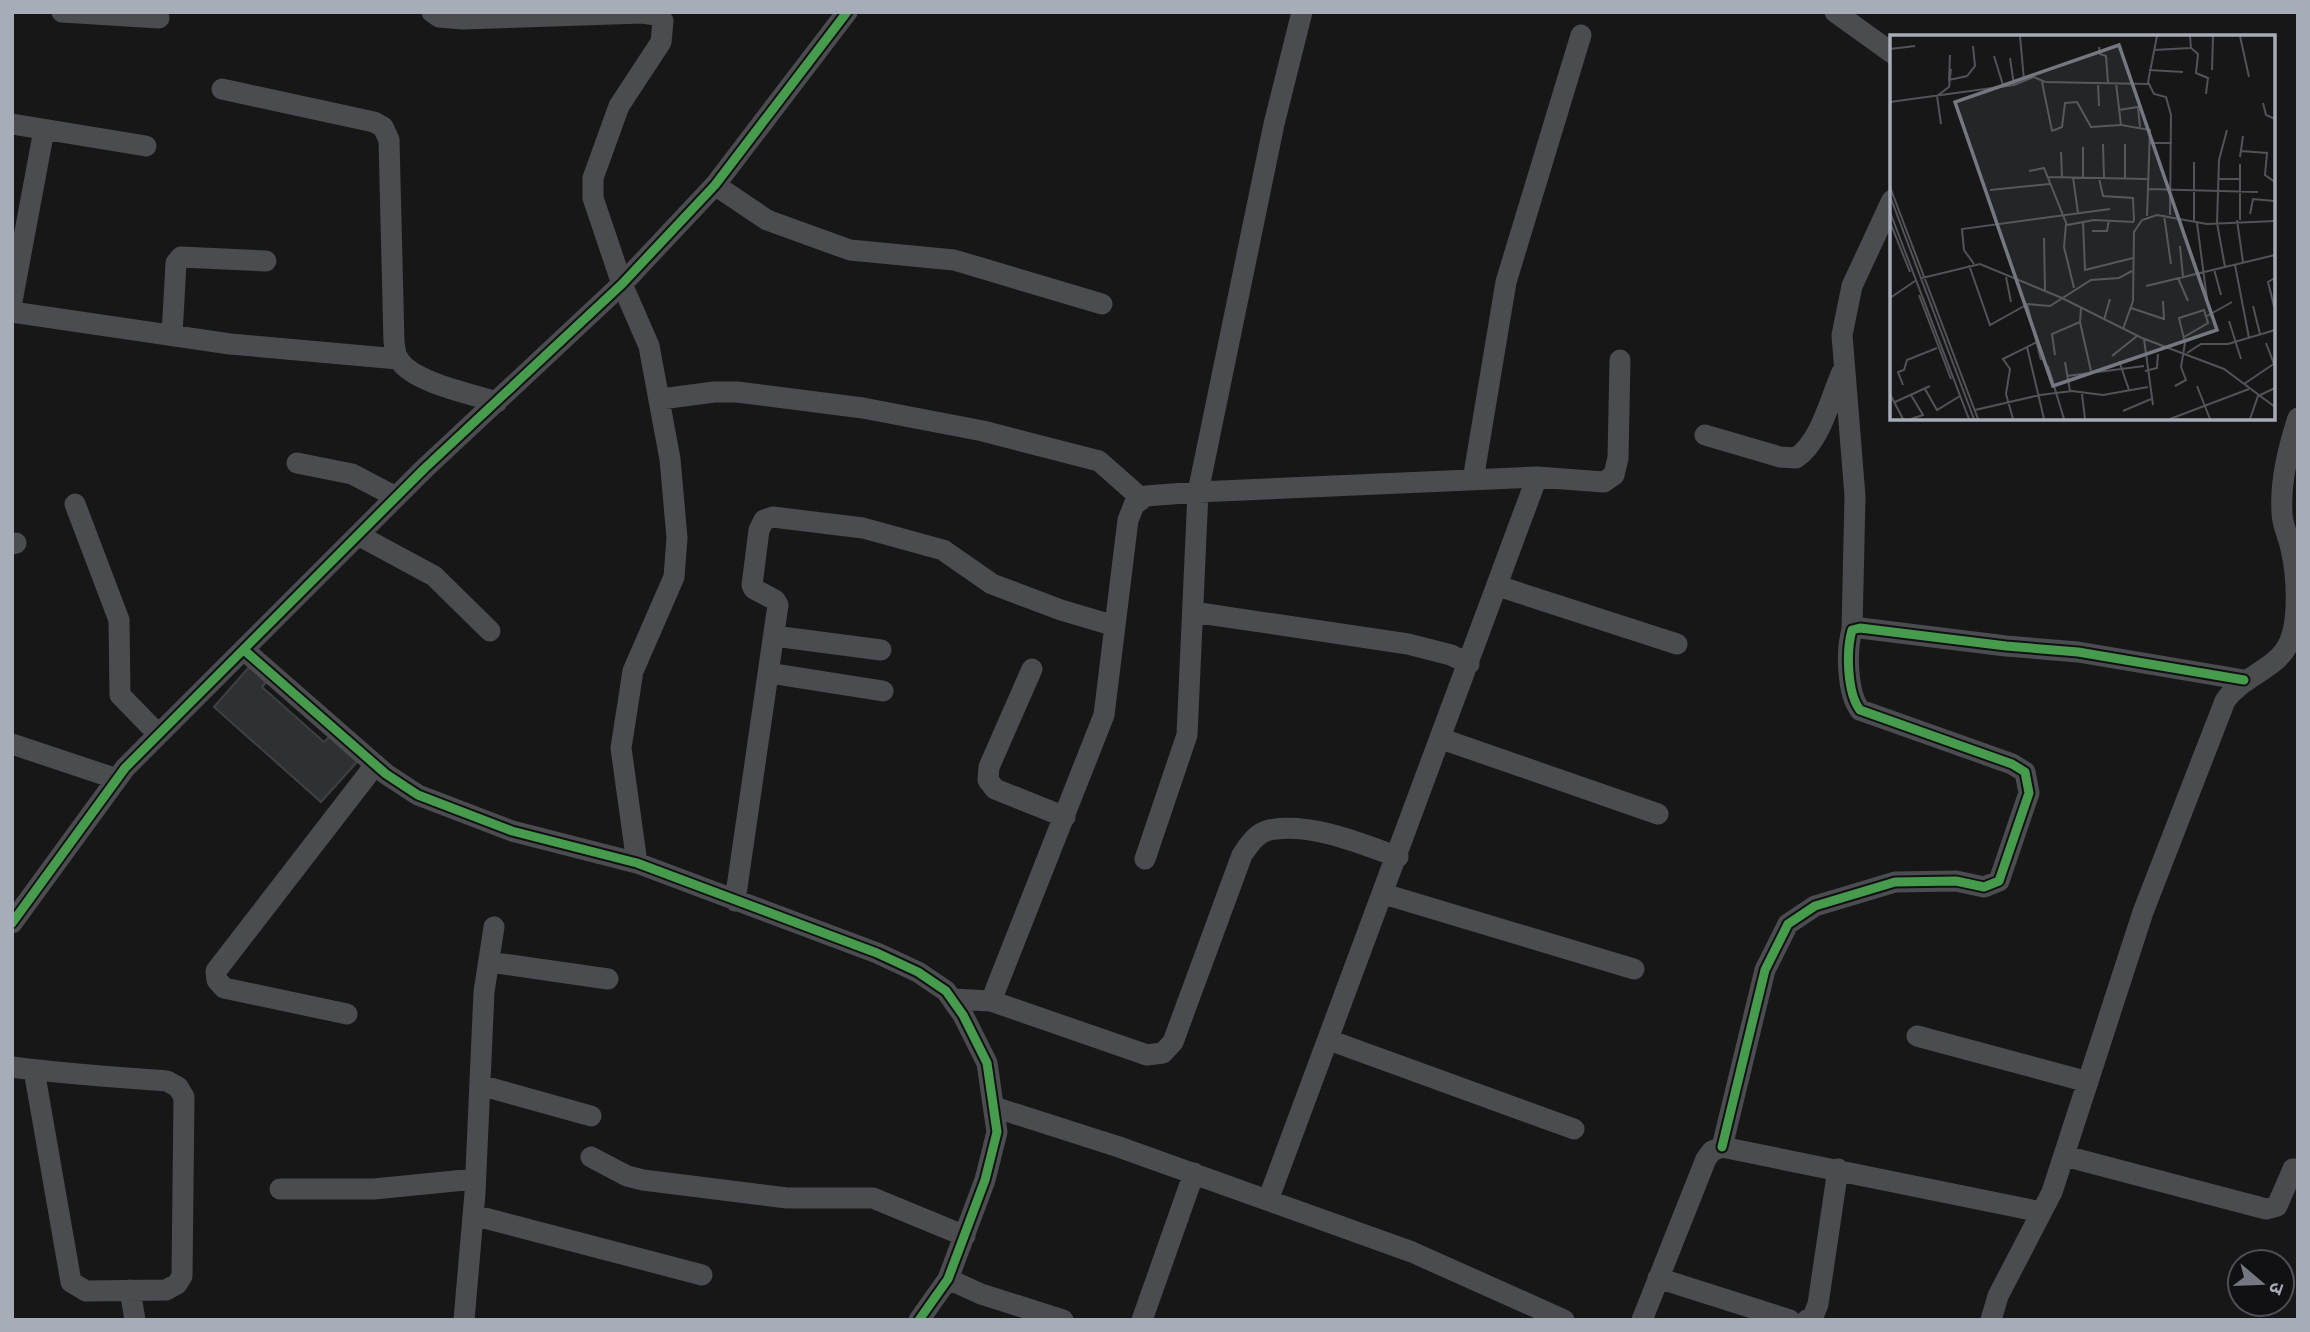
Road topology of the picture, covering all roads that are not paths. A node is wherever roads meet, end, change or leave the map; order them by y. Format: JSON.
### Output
{"nodes":[{"id":1,"x":62,"y":12,"type":"edge"},
{"id":2,"x":432,"y":12,"type":"edge"},
{"id":3,"x":847,"y":12,"type":"edge"},
{"id":4,"x":1301,"y":12,"type":"edge"},
{"id":5,"x":1835,"y":12,"type":"edge"},
{"id":6,"x":656,"y":14,"type":"edge"},
{"id":7,"x":159,"y":18,"type":"dead end"},
{"id":8,"x":1581,"y":35,"type":"dead end"},
{"id":9,"x":1890,"y":52,"type":"edge"},
{"id":10,"x":222,"y":89,"type":"dead end"},
{"id":11,"x":12,"y":124,"type":"edge"},
{"id":12,"x":44,"y":130,"type":"junction"},
{"id":13,"x":146,"y":146,"type":"dead end"},
{"id":14,"x":715,"y":185,"type":"junction"},
{"id":15,"x":1890,"y":204,"type":"edge"},
{"id":16,"x":266,"y":261,"type":"dead end"},
{"id":17,"x":622,"y":284,"type":"junction"},
{"id":18,"x":12,"y":302,"type":"edge"},
{"id":19,"x":1102,"y":304,"type":"dead end"},
{"id":20,"x":12,"y":312,"type":"edge"},
{"id":21,"x":172,"y":335,"type":"junction"},
{"id":22,"x":398,"y":359,"type":"junction"},
{"id":23,"x":1620,"y":360,"type":"dead end"},
{"id":24,"x":1844,"y":367,"type":"junction"},
{"id":25,"x":661,"y":400,"type":"junction"},
{"id":26,"x":497,"y":402,"type":"junction"},
{"id":27,"x":2298,"y":418,"type":"edge"},
{"id":28,"x":1705,"y":435,"type":"dead end"},
{"id":29,"x":297,"y":463,"type":"dead end"},
{"id":30,"x":2291,"y":470,"type":"edge"},
{"id":31,"x":1537,"y":477,"type":"junction"},
{"id":32,"x":1473,"y":480,"type":"junction"},
{"id":33,"x":1198,"y":492,"type":"junction"},
{"id":34,"x":396,"y":497,"type":"junction"},
{"id":35,"x":1142,"y":499,"type":"junction"},
{"id":36,"x":75,"y":504,"type":"dead end"},
{"id":37,"x":358,"y":535,"type":"junction"},
{"id":38,"x":2295,"y":552,"type":"edge"},
{"id":39,"x":1497,"y":586,"type":"junction"},
{"id":40,"x":1193,"y":612,"type":"junction"},
{"id":41,"x":1115,"y":626,"type":"junction"},
{"id":42,"x":1852,"y":630,"type":"junction"},
{"id":43,"x":490,"y":631,"type":"dead end"},
{"id":44,"x":774,"y":636,"type":"junction"},
{"id":45,"x":1677,"y":644,"type":"dead end"},
{"id":46,"x":244,"y":650,"type":"junction"},
{"id":47,"x":881,"y":650,"type":"dead end"},
{"id":48,"x":1469,"y":664,"type":"junction"},
{"id":49,"x":1032,"y":669,"type":"dead end"},
{"id":50,"x":769,"y":673,"type":"junction"},
{"id":51,"x":2244,"y":680,"type":"junction"},
{"id":52,"x":883,"y":691,"type":"dead end"},
{"id":53,"x":158,"y":734,"type":"junction"},
{"id":54,"x":1442,"y":739,"type":"junction"},
{"id":55,"x":12,"y":744,"type":"edge"},
{"id":56,"x":375,"y":765,"type":"junction"},
{"id":57,"x":117,"y":779,"type":"junction"},
{"id":58,"x":1658,"y":814,"type":"dead end"},
{"id":59,"x":1065,"y":817,"type":"junction"},
{"id":60,"x":1398,"y":857,"type":"junction"},
{"id":61,"x":1145,"y":859,"type":"dead end"},
{"id":62,"x":637,"y":863,"type":"junction"},
{"id":63,"x":1384,"y":894,"type":"junction"},
{"id":64,"x":735,"y":901,"type":"junction"},
{"id":65,"x":12,"y":923,"type":"edge"},
{"id":66,"x":494,"y":927,"type":"dead end"},
{"id":67,"x":489,"y":962,"type":"junction"},
{"id":68,"x":1634,"y":969,"type":"dead end"},
{"id":69,"x":608,"y":979,"type":"dead end"},
{"id":70,"x":952,"y":999,"type":"junction"},
{"id":71,"x":991,"y":1001,"type":"junction"},
{"id":72,"x":347,"y":1014,"type":"dead end"},
{"id":73,"x":1917,"y":1036,"type":"dead end"},
{"id":74,"x":1329,"y":1040,"type":"junction"},
{"id":75,"x":12,"y":1067,"type":"edge"},
{"id":76,"x":34,"y":1070,"type":"junction"},
{"id":77,"x":2088,"y":1082,"type":"junction"},
{"id":78,"x":480,"y":1085,"type":"junction"},
{"id":79,"x":994,"y":1107,"type":"junction"},
{"id":80,"x":591,"y":1116,"type":"dead end"},
{"id":81,"x":1574,"y":1129,"type":"dead end"},
{"id":82,"x":1722,"y":1147,"type":"junction"},
{"id":83,"x":2065,"y":1156,"type":"junction"},
{"id":84,"x":591,"y":1157,"type":"dead end"},
{"id":85,"x":2298,"y":1168,"type":"edge"},
{"id":86,"x":1838,"y":1169,"type":"junction"},
{"id":87,"x":1194,"y":1174,"type":"junction"},
{"id":88,"x":475,"y":1179,"type":"junction"},
{"id":89,"x":280,"y":1189,"type":"dead end"},
{"id":90,"x":1268,"y":1200,"type":"junction"},
{"id":91,"x":2041,"y":1212,"type":"junction"},
{"id":92,"x":473,"y":1215,"type":"junction"},
{"id":93,"x":965,"y":1236,"type":"junction"},
{"id":94,"x":702,"y":1275,"type":"dead end"},
{"id":95,"x":1658,"y":1278,"type":"junction"},
{"id":96,"x":948,"y":1279,"type":"junction"},
{"id":97,"x":130,"y":1290,"type":"junction"},
{"id":98,"x":1520,"y":1311,"type":"edge"},
{"id":99,"x":135,"y":1320,"type":"edge"},
{"id":100,"x":464,"y":1320,"type":"edge"},
{"id":101,"x":919,"y":1320,"type":"edge"},
{"id":102,"x":1063,"y":1320,"type":"edge"},
{"id":103,"x":1142,"y":1320,"type":"edge"},
{"id":104,"x":1564,"y":1320,"type":"edge"},
{"id":105,"x":1642,"y":1320,"type":"edge"},
{"id":106,"x":1790,"y":1320,"type":"edge"},
{"id":107,"x":1807,"y":1320,"type":"edge"},
{"id":108,"x":1991,"y":1320,"type":"edge"}],
"edges":[{"from":1,"to":7,"type":"street"},
{"from":2,"to":6,"type":"street"},
{"from":3,"to":14,"type":"street"},
{"from":4,"to":33,"type":"street"},
{"from":5,"to":9,"type":"street"},
{"from":6,"to":17,"type":"street"},
{"from":8,"to":32,"type":"street"},
{"from":10,"to":22,"type":"street"},
{"from":11,"to":12,"type":"street"},
{"from":12,"to":13,"type":"street"},
{"from":12,"to":18,"type":"street"},
{"from":14,"to":17,"type":"street"},
{"from":14,"to":19,"type":"street"},
{"from":15,"to":24,"type":"street"},
{"from":16,"to":21,"type":"street"},
{"from":17,"to":25,"type":"street"},
{"from":17,"to":26,"type":"street"},
{"from":20,"to":21,"type":"street"},
{"from":21,"to":22,"type":"street"},
{"from":22,"to":26,"type":"street"},
{"from":23,"to":31,"type":"street"},
{"from":24,"to":28,"type":"street"},
{"from":24,"to":42,"type":"street"},
{"from":25,"to":35,"type":"street"},
{"from":25,"to":62,"type":"street"},
{"from":26,"to":34,"type":"street"},
{"from":27,"to":30,"type":"street"},
{"from":29,"to":34,"type":"street"},
{"from":30,"to":38,"type":"street"},
{"from":31,"to":32,"type":"street"},
{"from":31,"to":39,"type":"street"},
{"from":32,"to":33,"type":"street"},
{"from":33,"to":35,"type":"street"},
{"from":33,"to":40,"type":"street"},
{"from":34,"to":37,"type":"street"},
{"from":35,"to":41,"type":"street"},
{"from":36,"to":53,"type":"street"},
{"from":37,"to":43,"type":"street"},
{"from":37,"to":46,"type":"street"},
{"from":38,"to":51,"type":"street"},
{"from":39,"to":45,"type":"street"},
{"from":39,"to":48,"type":"street"},
{"from":40,"to":48,"type":"street"},
{"from":40,"to":61,"type":"street"},
{"from":41,"to":44,"type":"street"},
{"from":41,"to":59,"type":"street"},
{"from":42,"to":51,"type":"street"},
{"from":42,"to":82,"type":"street"},
{"from":44,"to":47,"type":"street"},
{"from":44,"to":50,"type":"street"},
{"from":46,"to":53,"type":"street"},
{"from":46,"to":56,"type":"street"},
{"from":48,"to":54,"type":"street"},
{"from":49,"to":59,"type":"street"},
{"from":50,"to":52,"type":"street"},
{"from":50,"to":64,"type":"street"},
{"from":51,"to":77,"type":"street"},
{"from":53,"to":57,"type":"street"},
{"from":54,"to":58,"type":"street"},
{"from":54,"to":60,"type":"street"},
{"from":55,"to":57,"type":"street"},
{"from":56,"to":62,"type":"street"},
{"from":56,"to":72,"type":"street"},
{"from":57,"to":65,"type":"street"},
{"from":59,"to":71,"type":"street"},
{"from":60,"to":63,"type":"street"},
{"from":60,"to":71,"type":"street"},
{"from":62,"to":64,"type":"street"},
{"from":63,"to":68,"type":"street"},
{"from":63,"to":74,"type":"street"},
{"from":64,"to":70,"type":"street"},
{"from":66,"to":67,"type":"street"},
{"from":67,"to":69,"type":"street"},
{"from":67,"to":78,"type":"street"},
{"from":70,"to":71,"type":"street"},
{"from":70,"to":79,"type":"street"},
{"from":73,"to":77,"type":"street"},
{"from":74,"to":81,"type":"street"},
{"from":74,"to":90,"type":"street"},
{"from":75,"to":76,"type":"street"},
{"from":76,"to":97,"type":"street"},
{"from":76,"to":97,"type":"street"},
{"from":77,"to":83,"type":"street"},
{"from":78,"to":80,"type":"street"},
{"from":78,"to":88,"type":"street"},
{"from":79,"to":87,"type":"street"},
{"from":79,"to":93,"type":"street"},
{"from":82,"to":86,"type":"street"},
{"from":82,"to":95,"type":"street"},
{"from":83,"to":85,"type":"street"},
{"from":83,"to":91,"type":"street"},
{"from":84,"to":93,"type":"street"},
{"from":86,"to":91,"type":"street"},
{"from":86,"to":107,"type":"street"},
{"from":87,"to":90,"type":"street"},
{"from":87,"to":103,"type":"street"},
{"from":88,"to":89,"type":"street"},
{"from":88,"to":92,"type":"street"},
{"from":90,"to":98,"type":"street"},
{"from":91,"to":108,"type":"street"},
{"from":92,"to":94,"type":"street"},
{"from":92,"to":100,"type":"street"},
{"from":93,"to":96,"type":"street"},
{"from":95,"to":105,"type":"street"},
{"from":95,"to":106,"type":"street"},
{"from":96,"to":101,"type":"street"},
{"from":96,"to":102,"type":"street"},
{"from":97,"to":99,"type":"street"},
{"from":98,"to":104,"type":"street"}]}
